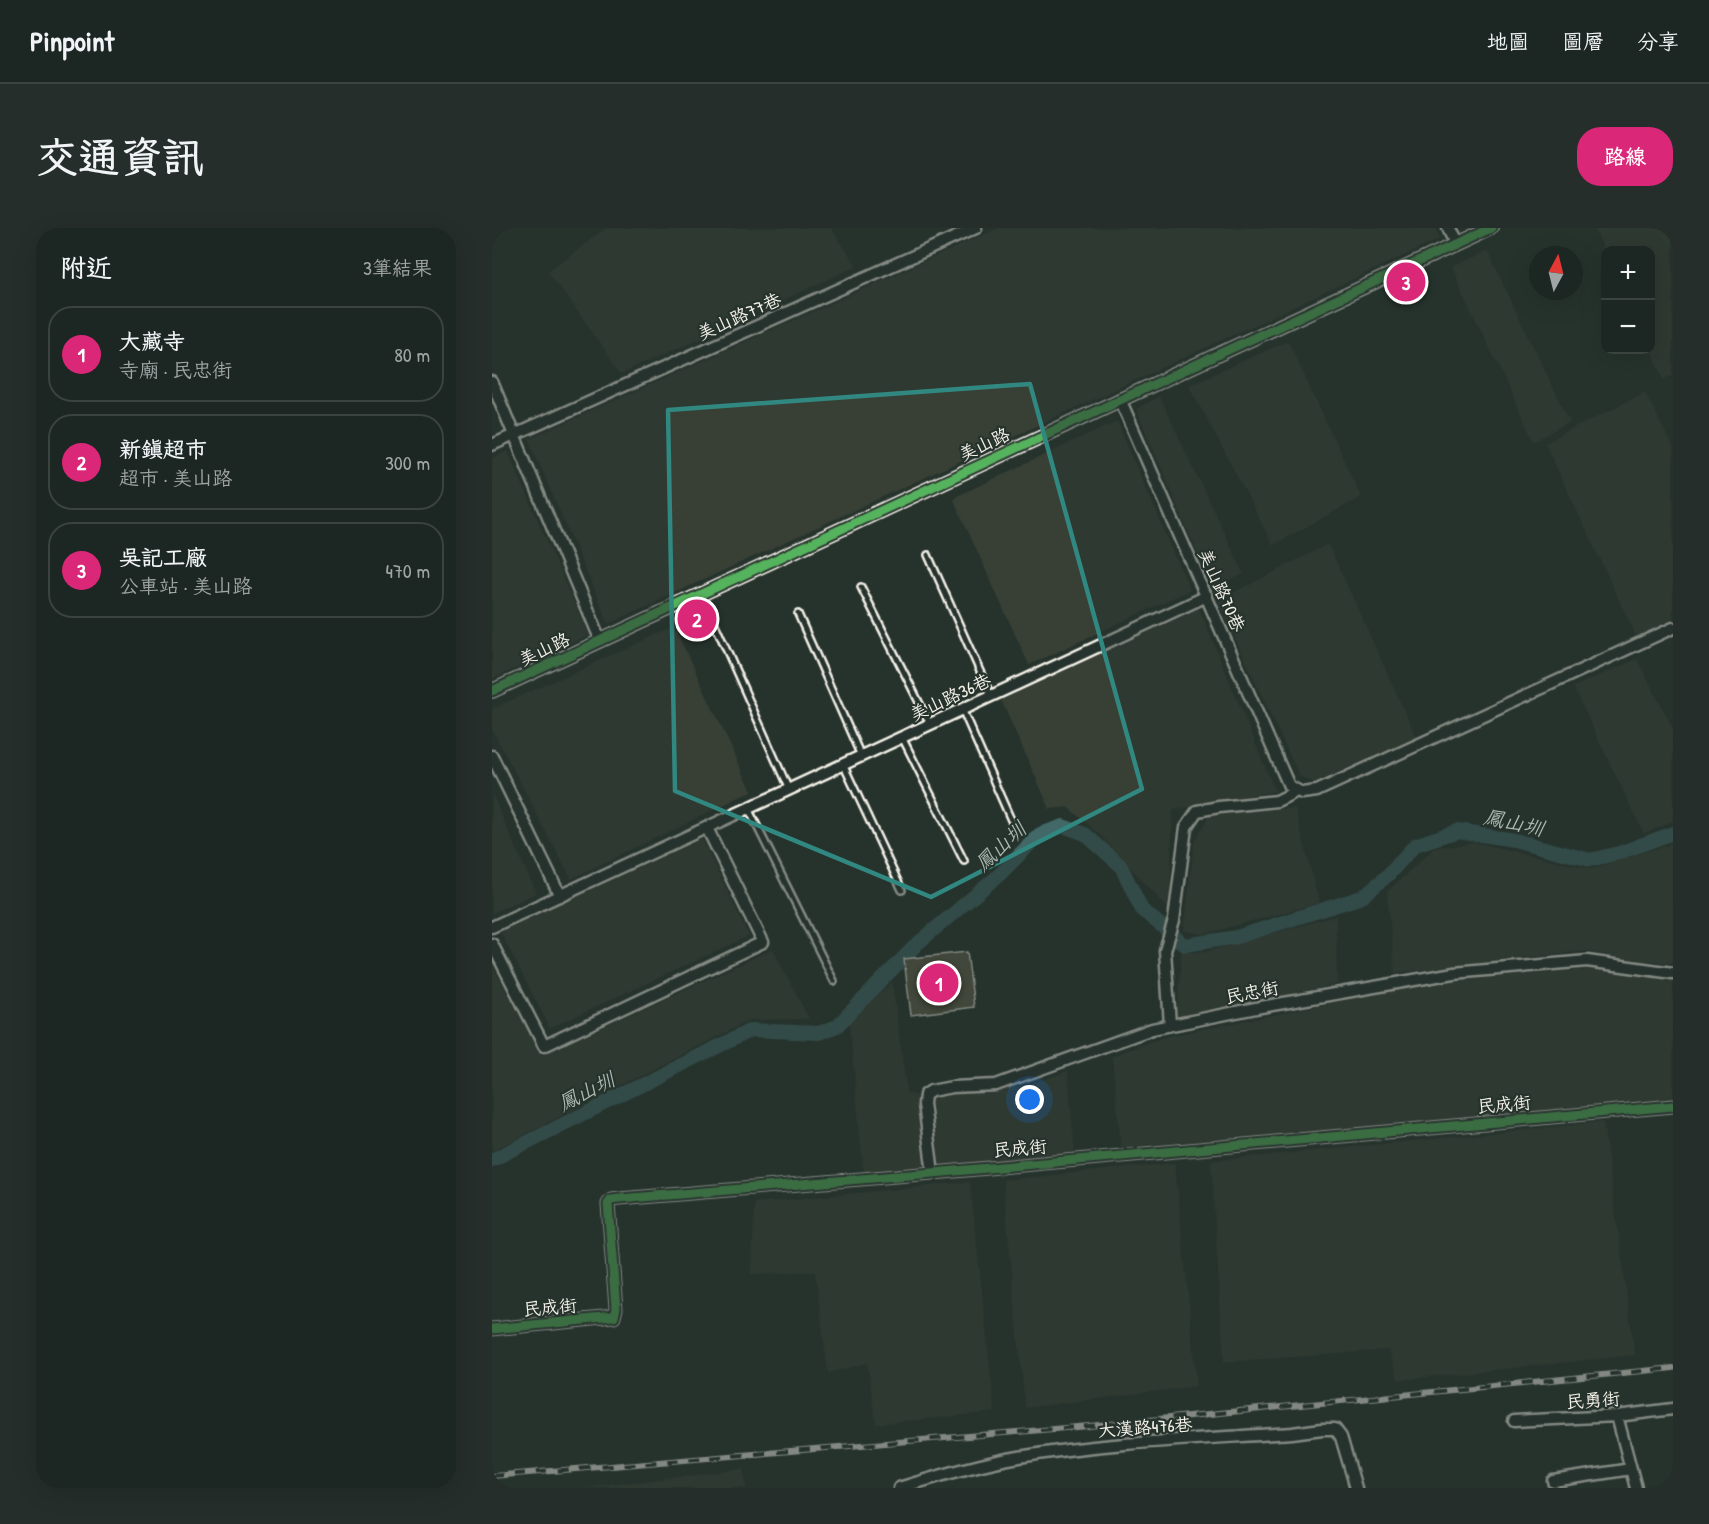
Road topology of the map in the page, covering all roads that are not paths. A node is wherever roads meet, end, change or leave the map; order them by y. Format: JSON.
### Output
{"nodes":[{"id":1,"x":976,"y":228,"type":"edge"},
{"id":2,"x":1448,"y":228,"type":"edge"},
{"id":3,"x":1491,"y":228,"type":"edge"},
{"id":4,"x":1455,"y":244,"type":"junction"},
{"id":5,"x":492,"y":382,"type":"edge"},
{"id":6,"x":1120,"y":399,"type":"junction"},
{"id":7,"x":514,"y":435,"type":"junction"},
{"id":8,"x":492,"y":445,"type":"edge"},
{"id":9,"x":928,"y":555,"type":"dead end"},
{"id":10,"x":861,"y":586,"type":"dead end"},
{"id":11,"x":702,"y":594,"type":"junction"},
{"id":12,"x":1207,"y":596,"type":"junction"},
{"id":13,"x":798,"y":614,"type":"dead end"},
{"id":14,"x":1673,"y":628,"type":"edge"},
{"id":15,"x":600,"y":641,"type":"junction"},
{"id":16,"x":492,"y":691,"type":"edge"},
{"id":17,"x":991,"y":696,"type":"junction"},
{"id":18,"x":962,"y":709,"type":"junction"},
{"id":19,"x":930,"y":724,"type":"junction"},
{"id":20,"x":902,"y":737,"type":"junction"},
{"id":21,"x":492,"y":756,"type":"edge"},
{"id":22,"x":861,"y":756,"type":"junction"},
{"id":23,"x":843,"y":764,"type":"junction"},
{"id":24,"x":789,"y":790,"type":"junction"},
{"id":25,"x":1297,"y":791,"type":"junction"},
{"id":26,"x":748,"y":808,"type":"junction"},
{"id":27,"x":1011,"y":820,"type":"dead end"},
{"id":28,"x":707,"y":828,"type":"junction"},
{"id":29,"x":964,"y":861,"type":"dead end"},
{"id":30,"x":902,"y":890,"type":"dead end"},
{"id":31,"x":560,"y":896,"type":"junction"},
{"id":32,"x":492,"y":927,"type":"edge"},
{"id":33,"x":492,"y":944,"type":"edge"},
{"id":34,"x":1673,"y":973,"type":"edge"},
{"id":35,"x":834,"y":981,"type":"dead end"},
{"id":36,"x":1170,"y":1025,"type":"junction"},
{"id":37,"x":1673,"y":1106,"type":"edge"},
{"id":38,"x":933,"y":1173,"type":"junction"},
{"id":39,"x":492,"y":1329,"type":"edge"},
{"id":40,"x":1673,"y":1409,"type":"edge"},
{"id":41,"x":1617,"y":1416,"type":"junction"},
{"id":42,"x":1514,"y":1421,"type":"dead end"},
{"id":43,"x":1631,"y":1469,"type":"junction"},
{"id":44,"x":1553,"y":1481,"type":"dead end"},
{"id":45,"x":899,"y":1488,"type":"edge"},
{"id":46,"x":1356,"y":1488,"type":"edge"},
{"id":47,"x":1636,"y":1488,"type":"edge"}],
"edges":[{"from":1,"to":7,"type":"street","name":"美山路77巷"},
{"from":2,"to":4,"type":"street"},
{"from":3,"to":4,"type":"street","name":"美山路"},
{"from":4,"to":6,"type":"street","name":"美山路"},
{"from":5,"to":7,"type":"street"},
{"from":6,"to":11,"type":"street","name":"美山路"},
{"from":6,"to":12,"type":"street","name":"美山路70巷"},
{"from":7,"to":8,"type":"street","name":"美山路77巷"},
{"from":7,"to":15,"type":"street"},
{"from":9,"to":17,"type":"lane"},
{"from":10,"to":19,"type":"lane"},
{"from":11,"to":15,"type":"street","name":"美山路"},
{"from":11,"to":24,"type":"lane"},
{"from":12,"to":17,"type":"street","name":"美山路36巷"},
{"from":12,"to":25,"type":"street","name":"美山路70巷"},
{"from":13,"to":22,"type":"lane"},
{"from":14,"to":25,"type":"street"},
{"from":15,"to":16,"type":"street","name":"美山路"},
{"from":17,"to":18,"type":"street","name":"美山路36巷"},
{"from":18,"to":19,"type":"street","name":"美山路36巷"},
{"from":18,"to":27,"type":"lane"},
{"from":19,"to":20,"type":"street","name":"美山路36巷"},
{"from":20,"to":22,"type":"street","name":"美山路36巷"},
{"from":20,"to":29,"type":"lane"},
{"from":21,"to":31,"type":"street"},
{"from":22,"to":23,"type":"street","name":"美山路36巷"},
{"from":23,"to":24,"type":"street","name":"美山路36巷"},
{"from":23,"to":30,"type":"lane"},
{"from":24,"to":26,"type":"street","name":"美山路36巷"},
{"from":25,"to":36,"type":"street"},
{"from":26,"to":28,"type":"street","name":"美山路36巷"},
{"from":26,"to":35,"type":"lane"},
{"from":28,"to":31,"type":"street","name":"美山路36巷"},
{"from":28,"to":33,"type":"street"},
{"from":31,"to":32,"type":"street","name":"美山路36巷"},
{"from":34,"to":36,"type":"street","name":"民忠街"},
{"from":36,"to":38,"type":"street","name":"民忠街"},
{"from":37,"to":38,"type":"street","name":"民成街"},
{"from":38,"to":39,"type":"street","name":"民成街"},
{"from":40,"to":41,"type":"street","name":"民勇街"},
{"from":41,"to":42,"type":"street","name":"民勇街"},
{"from":41,"to":43,"type":"street"},
{"from":43,"to":44,"type":"street"},
{"from":43,"to":47,"type":"street"},
{"from":45,"to":46,"type":"street","name":"大漢路476巷"}]}
